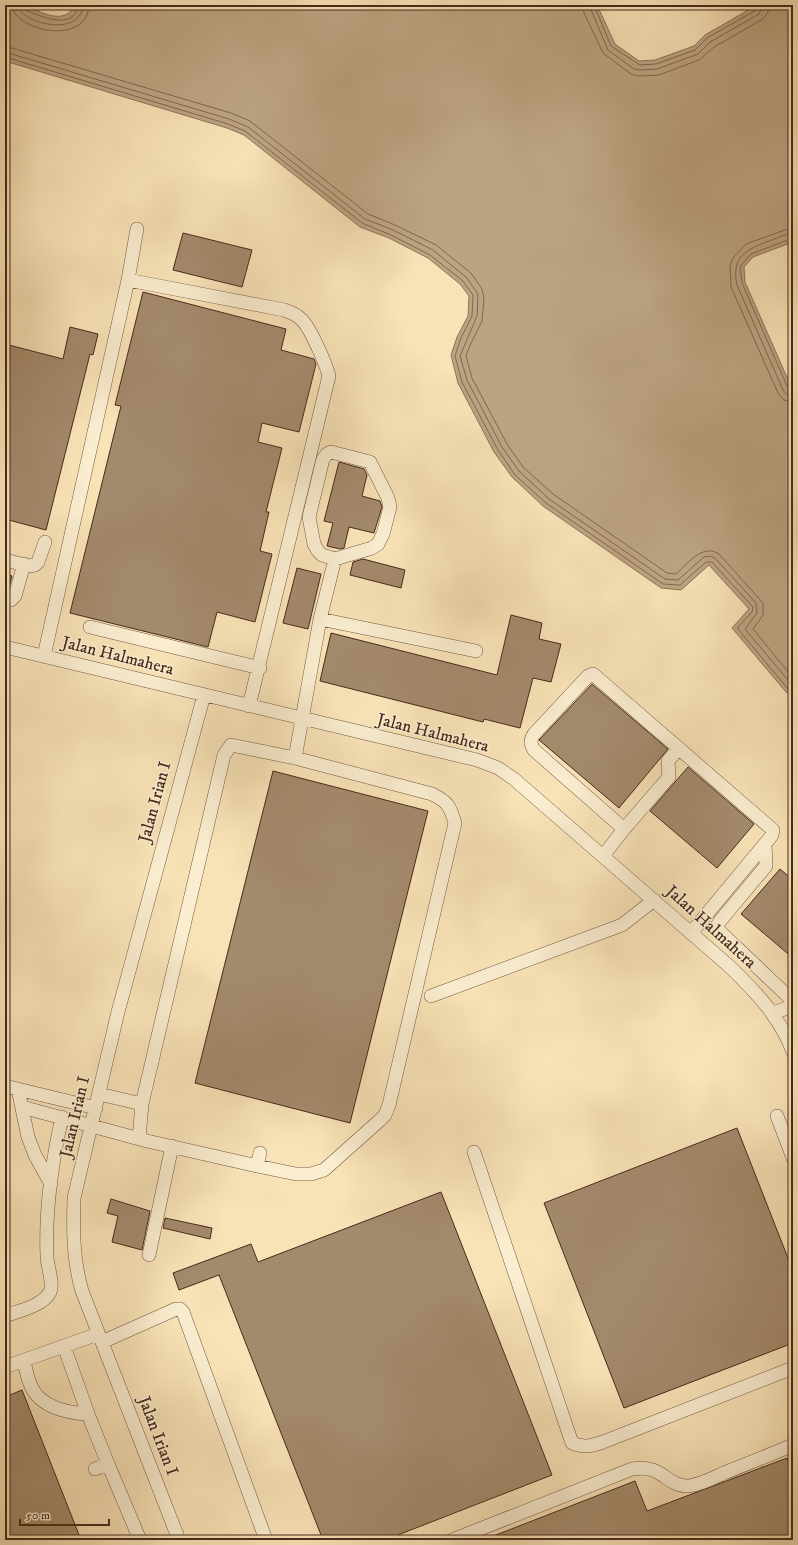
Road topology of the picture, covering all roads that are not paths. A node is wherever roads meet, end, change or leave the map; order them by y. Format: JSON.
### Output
{"nodes":[{"id":1,"x":136,"y":229,"type":"dead end"},
{"id":2,"x":128,"y":280,"type":"junction"},
{"id":3,"x":45,"y":542,"type":"dead end"},
{"id":4,"x":335,"y":559,"type":"junction"},
{"id":5,"x":5,"y":560,"type":"edge"},
{"id":6,"x":24,"y":564,"type":"junction"},
{"id":7,"x":5,"y":598,"type":"edge"},
{"id":8,"x":320,"y":619,"type":"junction"},
{"id":9,"x":90,"y":628,"type":"dead end"},
{"id":10,"x":5,"y":647,"type":"edge"},
{"id":11,"x":476,"y":651,"type":"dead end"},
{"id":12,"x":44,"y":656,"type":"junction"},
{"id":13,"x":260,"y":668,"type":"junction"},
{"id":14,"x":204,"y":695,"type":"junction"},
{"id":15,"x":249,"y":706,"type":"junction"},
{"id":16,"x":302,"y":719,"type":"junction"},
{"id":17,"x":679,"y":748,"type":"junction"},
{"id":18,"x":295,"y":758,"type":"junction"},
{"id":19,"x":624,"y":829,"type":"junction"},
{"id":20,"x":765,"y":844,"type":"junction"},
{"id":21,"x":603,"y":856,"type":"junction"},
{"id":22,"x":654,"y":900,"type":"junction"},
{"id":23,"x":691,"y":933,"type":"junction"},
{"id":24,"x":431,"y":996,"type":"dead end"},
{"id":25,"x":793,"y":1001,"type":"edge"},
{"id":26,"x":793,"y":1006,"type":"edge"},
{"id":27,"x":773,"y":1013,"type":"junction"},
{"id":28,"x":792,"y":1050,"type":"edge"},
{"id":29,"x":5,"y":1086,"type":"edge"},
{"id":30,"x":18,"y":1089,"type":"junction"},
{"id":31,"x":99,"y":1094,"type":"junction"},
{"id":32,"x":142,"y":1104,"type":"junction"},
{"id":33,"x":22,"y":1107,"type":"junction"},
{"id":34,"x":96,"y":1108,"type":"junction"},
{"id":35,"x":777,"y":1116,"type":"dead end"},
{"id":36,"x":62,"y":1117,"type":"junction"},
{"id":37,"x":92,"y":1125,"type":"junction"},
{"id":38,"x":139,"y":1138,"type":"junction"},
{"id":39,"x":172,"y":1146,"type":"junction"},
{"id":40,"x":474,"y":1152,"type":"dead end"},
{"id":41,"x":260,"y":1153,"type":"dead end"},
{"id":42,"x":793,"y":1158,"type":"edge"},
{"id":43,"x":257,"y":1166,"type":"junction"},
{"id":44,"x":51,"y":1184,"type":"junction"},
{"id":45,"x":149,"y":1255,"type":"dead end"},
{"id":46,"x":5,"y":1316,"type":"edge"},
{"id":47,"x":100,"y":1338,"type":"junction"},
{"id":48,"x":64,"y":1346,"type":"junction"},
{"id":49,"x":24,"y":1361,"type":"junction"},
{"id":50,"x":5,"y":1367,"type":"edge"},
{"id":51,"x":793,"y":1368,"type":"edge"},
{"id":52,"x":88,"y":1414,"type":"junction"},
{"id":53,"x":793,"y":1445,"type":"edge"},
{"id":54,"x":108,"y":1464,"type":"junction"},
{"id":55,"x":95,"y":1469,"type":"dead end"},
{"id":56,"x":140,"y":1540,"type":"edge"},
{"id":57,"x":179,"y":1540,"type":"edge"},
{"id":58,"x":266,"y":1540,"type":"edge"},
{"id":59,"x":452,"y":1540,"type":"edge"}],
"edges":[{"from":1,"to":2,"type":"street"},
{"from":2,"to":12,"type":"street"},
{"from":2,"to":13,"type":"street"},
{"from":3,"to":6,"type":"street"},
{"from":4,"to":4,"type":"street"},
{"from":4,"to":8,"type":"street"},
{"from":5,"to":6,"type":"street"},
{"from":6,"to":7,"type":"street"},
{"from":8,"to":11,"type":"street"},
{"from":8,"to":16,"type":"street"},
{"from":9,"to":13,"type":"street"},
{"from":10,"to":12,"type":"street","name":"Jalan Halmahera"},
{"from":12,"to":14,"type":"street","name":"Jalan Halmahera"},
{"from":13,"to":15,"type":"street"},
{"from":14,"to":15,"type":"street","name":"Jalan Halmahera"},
{"from":14,"to":31,"type":"street","name":"Jalan Irian I"},
{"from":15,"to":16,"type":"street","name":"Jalan Halmahera"},
{"from":16,"to":18,"type":"street"},
{"from":16,"to":21,"type":"street","name":"Jalan Halmahera"},
{"from":17,"to":19,"type":"street"},
{"from":17,"to":19,"type":"street"},
{"from":17,"to":20,"type":"street"},
{"from":18,"to":32,"type":"street"},
{"from":18,"to":43,"type":"street"},
{"from":19,"to":21,"type":"street"},
{"from":20,"to":23,"type":"street"},
{"from":20,"to":25,"type":"street"},
{"from":21,"to":22,"type":"street","name":"Jalan Halmahera"},
{"from":22,"to":23,"type":"street","name":"Jalan Halmahera"},
{"from":22,"to":24,"type":"street"},
{"from":23,"to":27,"type":"street","name":"Jalan Halmahera"},
{"from":26,"to":27,"type":"street"},
{"from":27,"to":28,"type":"street","name":"Jalan Halmahera"},
{"from":29,"to":30,"type":"street"},
{"from":30,"to":33,"type":"street"},
{"from":30,"to":34,"type":"street"},
{"from":31,"to":32,"type":"street"},
{"from":31,"to":34,"type":"street","name":"Jalan Irian I"},
{"from":32,"to":38,"type":"street"},
{"from":33,"to":36,"type":"street"},
{"from":33,"to":44,"type":"street"},
{"from":34,"to":37,"type":"street","name":"Jalan Irian I"},
{"from":35,"to":42,"type":"street"},
{"from":36,"to":37,"type":"street"},
{"from":36,"to":44,"type":"street"},
{"from":37,"to":38,"type":"street"},
{"from":37,"to":47,"type":"street","name":"Jalan Irian I"},
{"from":38,"to":39,"type":"street"},
{"from":39,"to":43,"type":"street"},
{"from":39,"to":45,"type":"street"},
{"from":40,"to":51,"type":"street"},
{"from":41,"to":43,"type":"street"},
{"from":44,"to":46,"type":"street"},
{"from":47,"to":48,"type":"street"},
{"from":47,"to":57,"type":"street","name":"Jalan Irian I"},
{"from":47,"to":58,"type":"street"},
{"from":48,"to":49,"type":"street"},
{"from":48,"to":52,"type":"street"},
{"from":49,"to":50,"type":"street"},
{"from":49,"to":52,"type":"street"},
{"from":52,"to":54,"type":"street"},
{"from":53,"to":59,"type":"street"},
{"from":54,"to":55,"type":"street"},
{"from":54,"to":56,"type":"street"}]}
